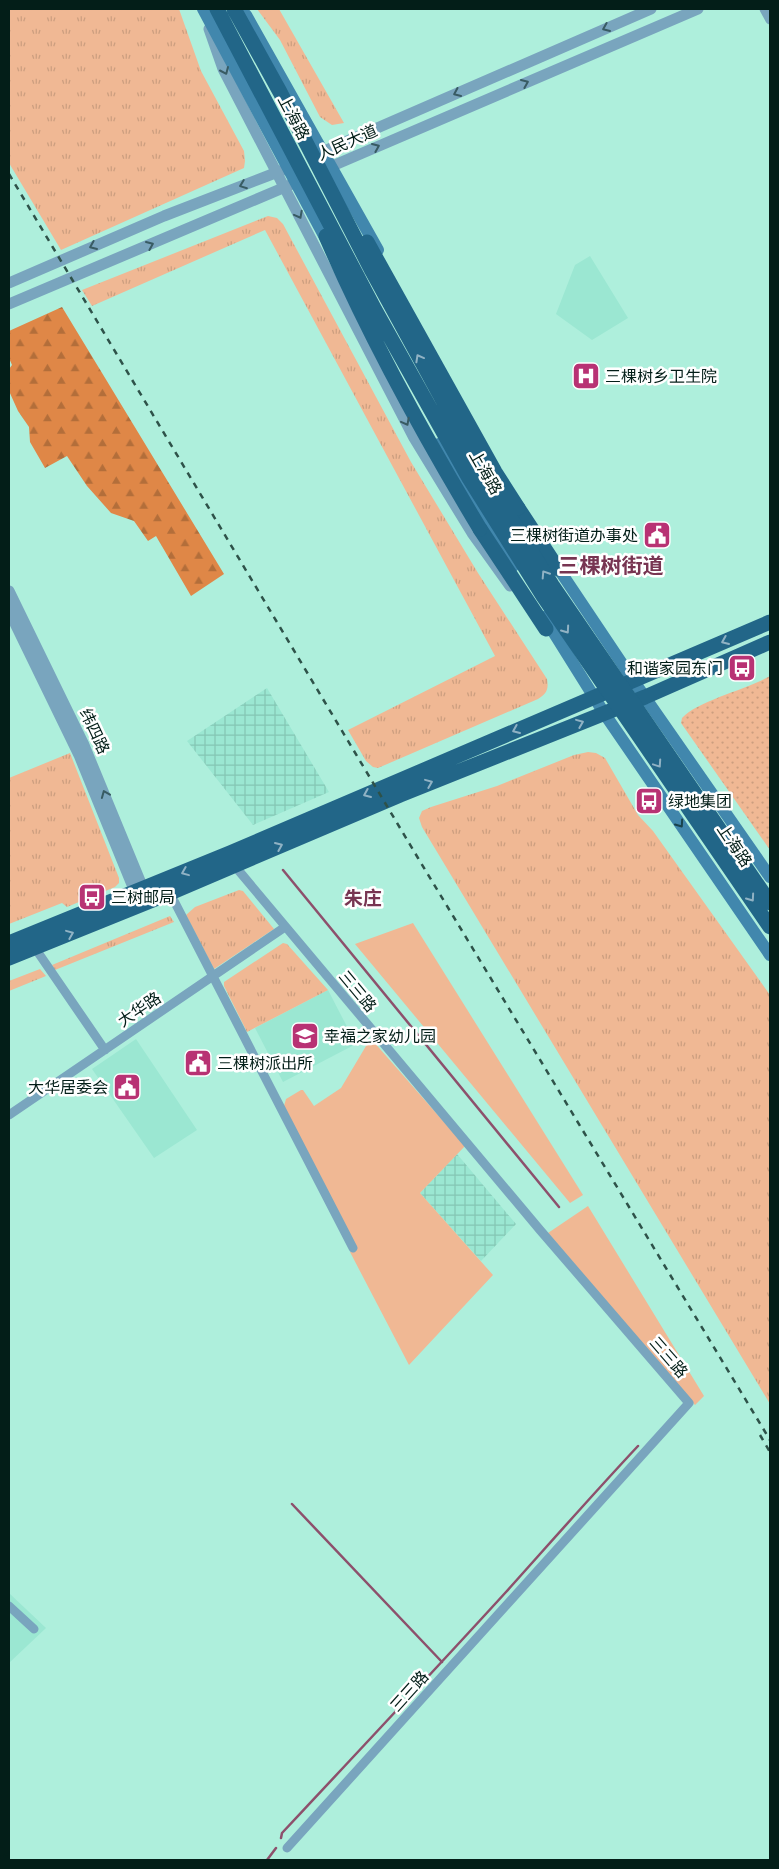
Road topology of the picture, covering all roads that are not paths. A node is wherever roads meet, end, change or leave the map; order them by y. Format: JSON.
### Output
{"nodes":[{"id":1,"x":202,"y":9,"type":"edge"},
{"id":2,"x":217,"y":9,"type":"edge"},
{"id":3,"x":234,"y":9,"type":"edge"},
{"id":4,"x":242,"y":9,"type":"edge"},
{"id":5,"x":650,"y":9,"type":"edge"},
{"id":6,"x":698,"y":9,"type":"edge"},
{"id":7,"x":764,"y":9,"type":"edge"},
{"id":8,"x":770,"y":20,"type":"edge"},
{"id":9,"x":242,"y":56,"type":"junction"},
{"id":10,"x":280,"y":92,"type":"junction"},
{"id":11,"x":323,"y":152,"type":"junction"},
{"id":12,"x":331,"y":166,"type":"junction"},
{"id":13,"x":282,"y":170,"type":"junction"},
{"id":14,"x":290,"y":185,"type":"junction"},
{"id":15,"x":9,"y":283,"type":"edge"},
{"id":16,"x":9,"y":304,"type":"edge"},
{"id":17,"x":558,"y":569,"type":"junction"},
{"id":18,"x":9,"y":591,"type":"edge"},
{"id":19,"x":9,"y":611,"type":"edge"},
{"id":20,"x":770,"y":622,"type":"edge"},
{"id":21,"x":546,"y":629,"type":"junction"},
{"id":22,"x":770,"y":642,"type":"edge"},
{"id":23,"x":633,"y":680,"type":"junction"},
{"id":24,"x":589,"y":692,"type":"junction"},
{"id":25,"x":645,"y":697,"type":"junction"},
{"id":26,"x":604,"y":713,"type":"junction"},
{"id":27,"x":239,"y":871,"type":"dead end"},
{"id":28,"x":770,"y":877,"type":"edge"},
{"id":29,"x":139,"y":890,"type":"junction"},
{"id":30,"x":170,"y":893,"type":"junction"},
{"id":31,"x":770,"y":903,"type":"edge"},
{"id":32,"x":770,"y":927,"type":"edge"},
{"id":33,"x":285,"y":928,"type":"junction"},
{"id":34,"x":9,"y":942,"type":"edge"},
{"id":35,"x":35,"y":948,"type":"junction"},
{"id":36,"x":770,"y":956,"type":"edge"},
{"id":37,"x":9,"y":958,"type":"edge"},
{"id":38,"x":214,"y":977,"type":"junction"},
{"id":39,"x":105,"y":1050,"type":"junction"},
{"id":40,"x":9,"y":1115,"type":"edge"},
{"id":41,"x":353,"y":1248,"type":"dead end"},
{"id":42,"x":9,"y":1606,"type":"edge"},
{"id":43,"x":34,"y":1629,"type":"dead end"},
{"id":44,"x":287,"y":1848,"type":"dead end"}],
"edges":[{"from":1,"to":13,"type":"main road","name":"上海路","one_way":true},
{"from":2,"to":9,"type":"highway","name":"上海路","bridge":true},
{"from":3,"to":10,"type":"highway","name":"上海路","bridge":true},
{"from":4,"to":11,"type":"main road","name":"上海路"},
{"from":5,"to":11,"type":"street","name":"人民大道","one_way":true},
{"from":12,"to":6,"type":"street","name":"人民大道","one_way":true},
{"from":7,"to":8,"type":"street"},
{"from":9,"to":21,"type":"highway","bridge":true},
{"from":9,"to":32,"type":"highway","name":"上海路","one_way":true,"bridge":true},
{"from":10,"to":17,"type":"highway","bridge":true},
{"from":31,"to":10,"type":"highway","name":"上海路","one_way":true,"bridge":true},
{"from":11,"to":12,"type":"main road","name":"上海路"},
{"from":11,"to":13,"type":"street","name":"人民大道"},
{"from":12,"to":14,"type":"street","name":"人民大道"},
{"from":12,"to":17,"type":"main road","name":"上海路"},
{"from":13,"to":14,"type":"main road","name":"上海路"},
{"from":13,"to":15,"type":"street","name":"人民大道","one_way":true},
{"from":16,"to":14,"type":"street","name":"人民大道","one_way":true},
{"from":14,"to":21,"type":"street","name":"上海路","one_way":true},
{"from":14,"to":24,"type":"main road","name":"上海路"},
{"from":17,"to":23,"type":"main road","name":"上海路"},
{"from":29,"to":18,"type":"street","name":"纬四路","one_way":true},
{"from":19,"to":29,"type":"street","name":"纬四路"},
{"from":20,"to":23,"type":"highway","one_way":true},
{"from":21,"to":24,"type":"street","name":"上海路"},
{"from":22,"to":25,"type":"highway"},
{"from":23,"to":24,"type":"highway"},
{"from":23,"to":25,"type":"main road","name":"上海路"},
{"from":24,"to":26,"type":"main road","name":"上海路"},
{"from":24,"to":29,"type":"highway","one_way":true},
{"from":25,"to":26,"type":"highway"},
{"from":25,"to":28,"type":"main road","name":"上海路"},
{"from":30,"to":26,"type":"highway","one_way":true},
{"from":26,"to":36,"type":"main road","name":"上海路","one_way":true},
{"from":27,"to":33,"type":"street","name":"三三路"},
{"from":29,"to":34,"type":"highway"},
{"from":35,"to":30,"type":"highway","one_way":true},
{"from":30,"to":38,"type":"street"},
{"from":33,"to":38,"type":"street","name":"大华路"},
{"from":33,"to":44,"type":"street","name":"三三路"},
{"from":35,"to":37,"type":"highway"},
{"from":35,"to":39,"type":"street"},
{"from":38,"to":39,"type":"street","name":"大华路"},
{"from":38,"to":41,"type":"street"},
{"from":39,"to":40,"type":"street","name":"大华路"},
{"from":42,"to":43,"type":"street"}]}
